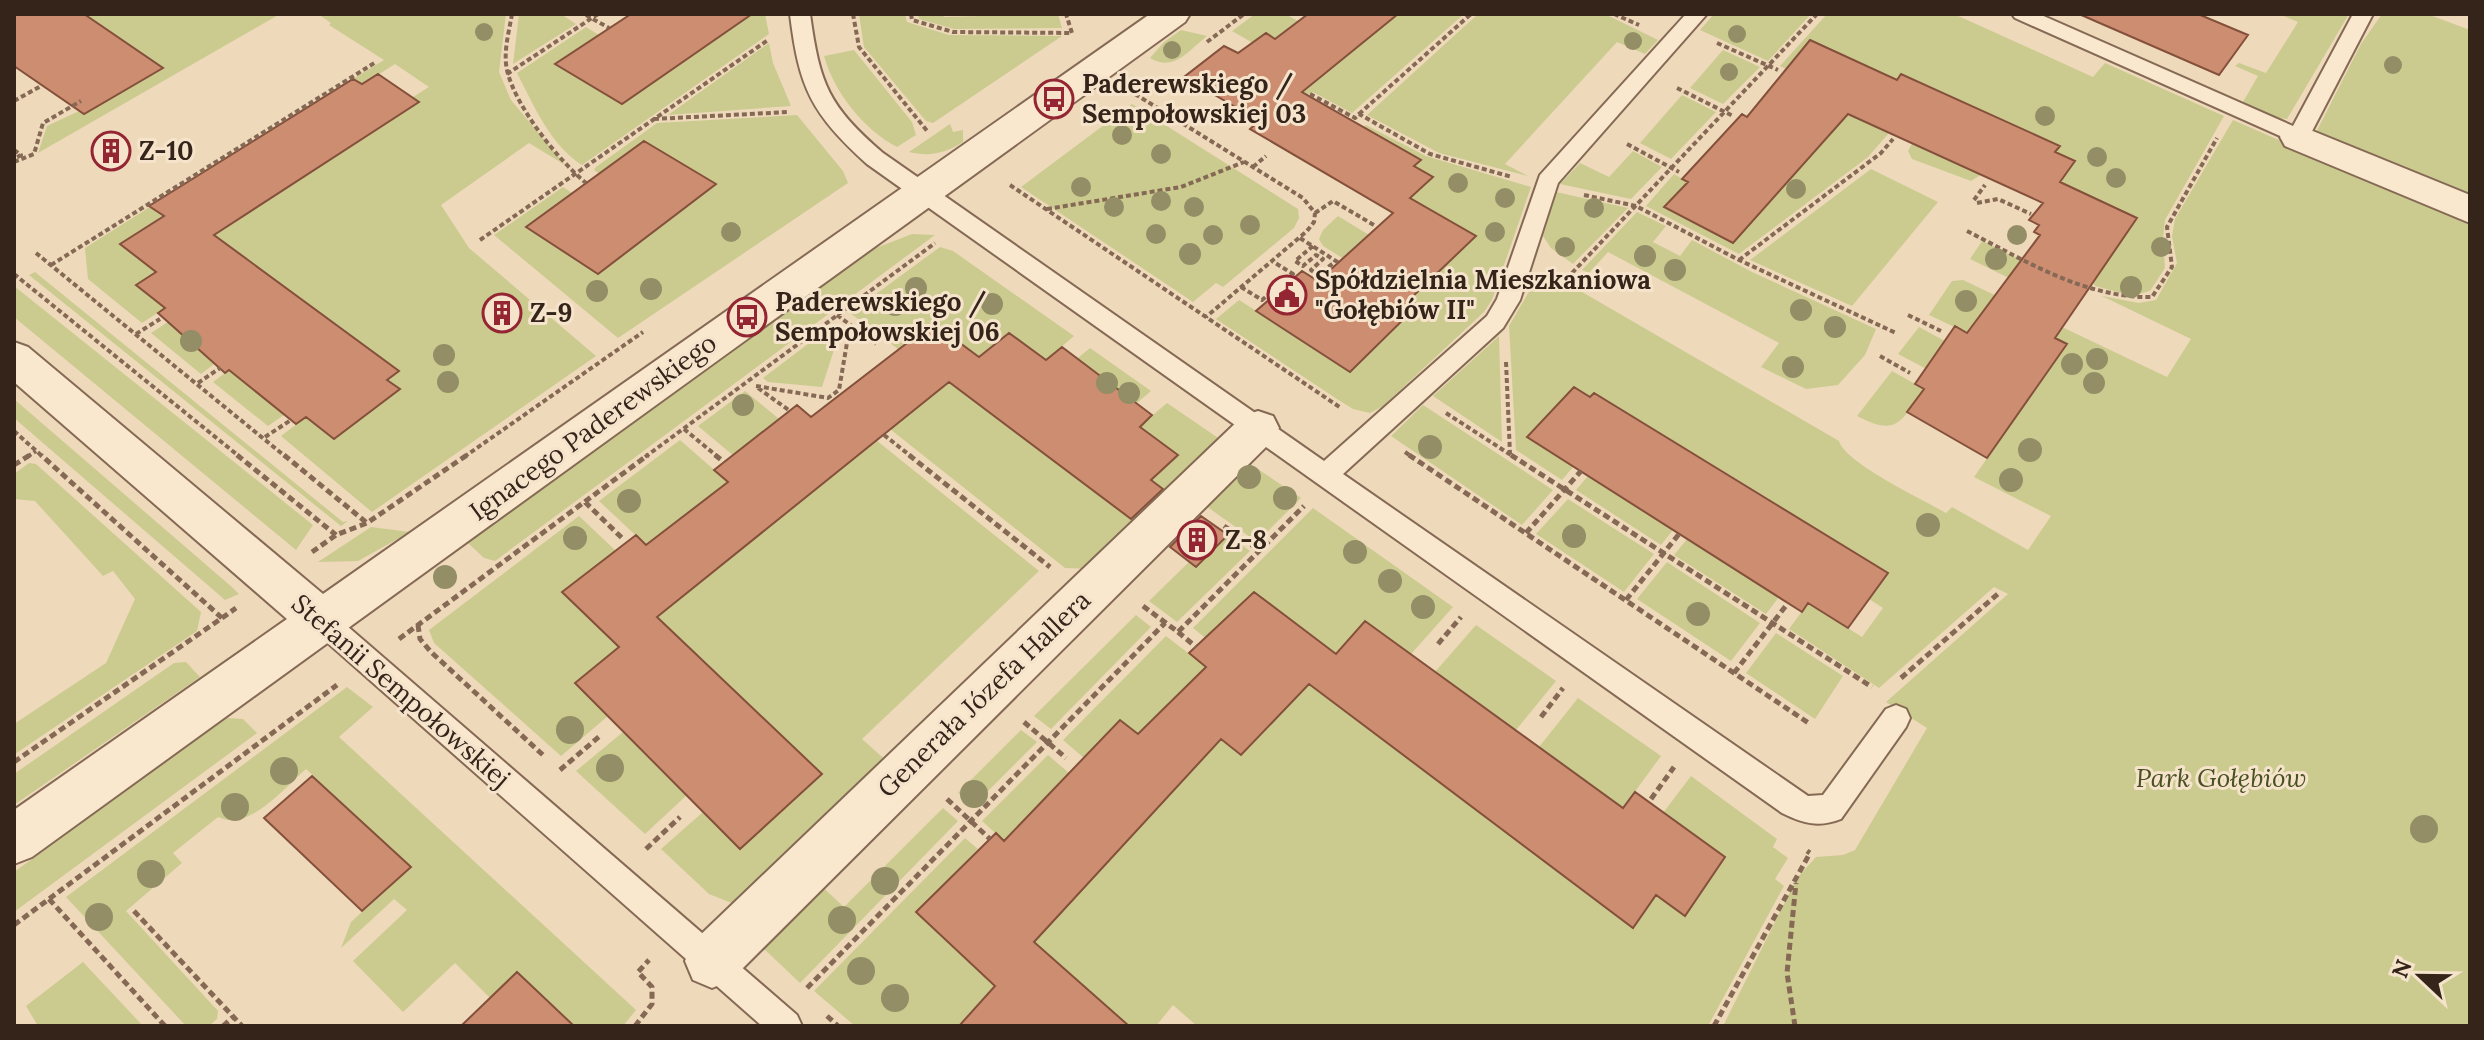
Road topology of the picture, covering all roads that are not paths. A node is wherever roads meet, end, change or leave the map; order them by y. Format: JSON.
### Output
{"nodes":[{"id":1,"x":800,"y":14,"type":"edge"},
{"id":2,"x":1173,"y":14,"type":"edge"},
{"id":3,"x":2022,"y":14,"type":"edge"},
{"id":4,"x":2363,"y":14,"type":"edge"},
{"id":5,"x":1691,"y":21,"type":"edge"},
{"id":6,"x":2298,"y":137,"type":"junction"},
{"id":7,"x":922,"y":192,"type":"junction"},
{"id":8,"x":2470,"y":210,"type":"edge"},
{"id":9,"x":14,"y":358,"type":"edge"},
{"id":10,"x":1258,"y":428,"type":"junction"},
{"id":11,"x":1325,"y":475,"type":"junction"},
{"id":12,"x":322,"y":621,"type":"junction"},
{"id":13,"x":1896,"y":718,"type":"dead end"},
{"id":14,"x":14,"y":840,"type":"edge"},
{"id":15,"x":695,"y":946,"type":"junction"},
{"id":16,"x":786,"y":1026,"type":"edge"}],
"edges":[{"from":1,"to":7,"type":"lane"},
{"from":2,"to":7,"type":"street","name":"Ignacego Paderewskiego"},
{"from":3,"to":6,"type":"lane"},
{"from":4,"to":6,"type":"lane"},
{"from":5,"to":11,"type":"lane"},
{"from":6,"to":8,"type":"street"},
{"from":7,"to":10,"type":"lane"},
{"from":7,"to":12,"type":"street","name":"Ignacego Paderewskiego"},
{"from":9,"to":12,"type":"street","name":"Stefanii Sempołowskiej"},
{"from":10,"to":11,"type":"lane"},
{"from":10,"to":15,"type":"street","name":"Generała Józefa Hallera"},
{"from":11,"to":13,"type":"lane"},
{"from":12,"to":14,"type":"street","name":"Ignacego Paderewskiego"},
{"from":12,"to":15,"type":"lane","name":"Stefanii Sempołowskiej"},
{"from":15,"to":16,"type":"lane","name":"Stefanii Sempołowskiej"}]}
